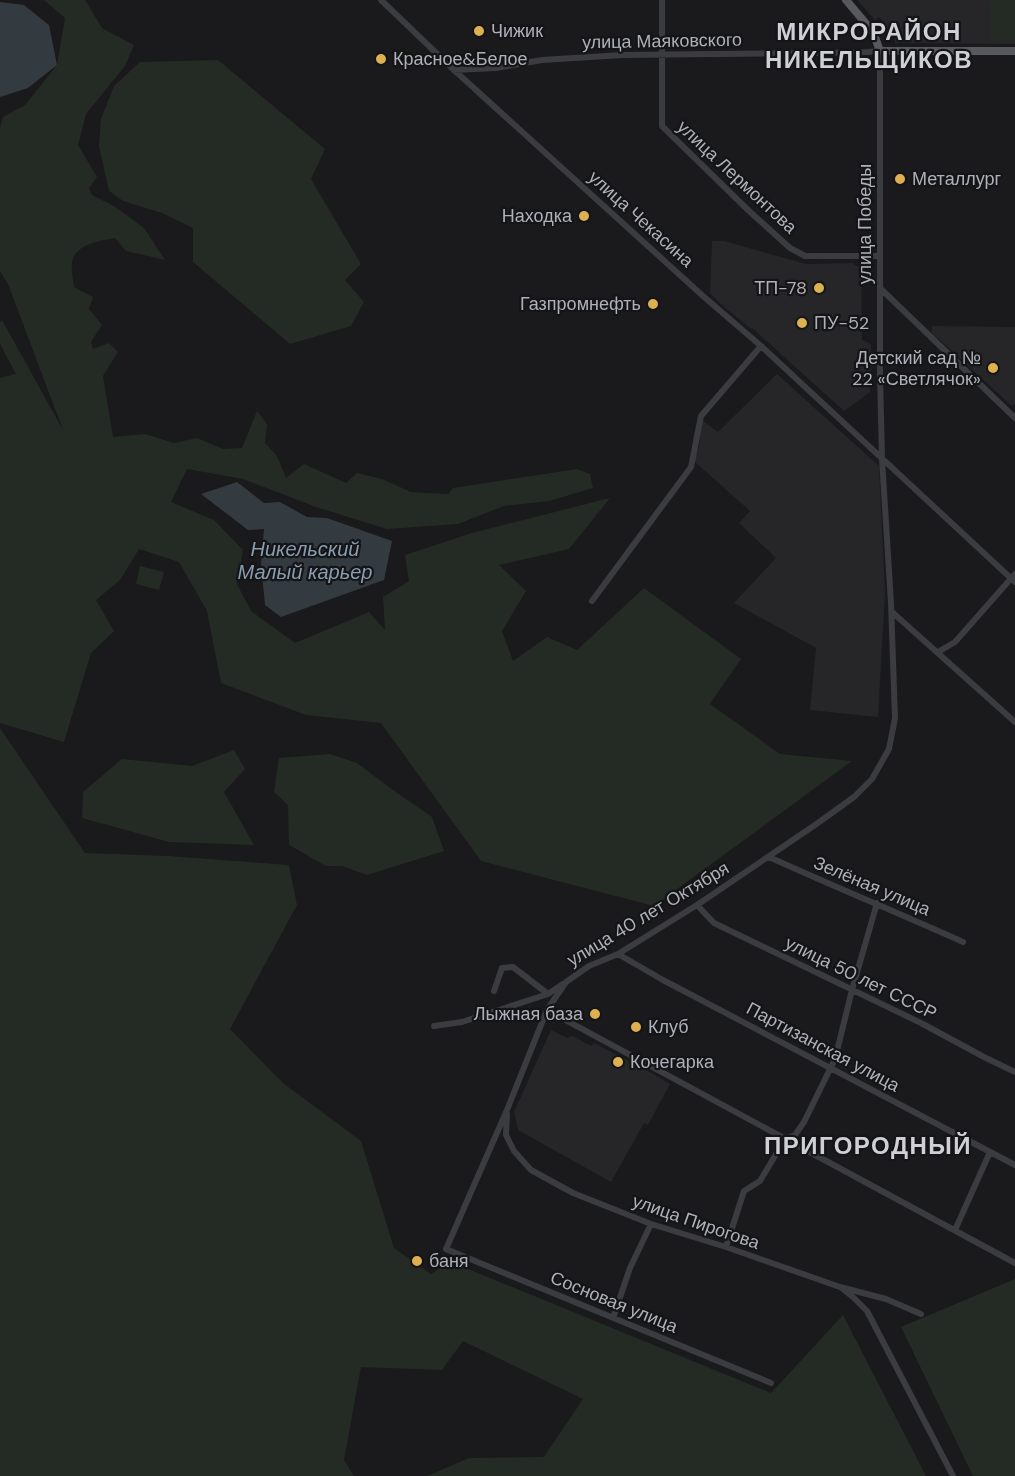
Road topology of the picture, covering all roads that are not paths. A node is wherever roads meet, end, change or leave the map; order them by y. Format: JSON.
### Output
{"nodes":[{"id":1,"x":381,"y":0,"type":"edge"},
{"id":2,"x":662,"y":0,"type":"edge"},
{"id":3,"x":846,"y":0,"type":"edge"},
{"id":4,"x":880,"y":51,"type":"junction"},
{"id":5,"x":1015,"y":51,"type":"edge"},
{"id":6,"x":661,"y":55,"type":"junction"},
{"id":7,"x":454,"y":70,"type":"junction"},
{"id":8,"x":880,"y":256,"type":"junction"},
{"id":9,"x":881,"y":289,"type":"junction"},
{"id":10,"x":762,"y":346,"type":"junction"},
{"id":11,"x":1015,"y":418,"type":"edge"},
{"id":12,"x":882,"y":459,"type":"junction"},
{"id":13,"x":1014,"y":578,"type":"edge"},
{"id":14,"x":592,"y":601,"type":"dead end"},
{"id":15,"x":892,"y":612,"type":"junction"},
{"id":16,"x":938,"y":652,"type":"junction"},
{"id":17,"x":1015,"y":722,"type":"edge"},
{"id":18,"x":769,"y":857,"type":"junction"},
{"id":19,"x":877,"y":903,"type":"junction"},
{"id":20,"x":697,"y":905,"type":"junction"},
{"id":21,"x":963,"y":942,"type":"dead end"},
{"id":22,"x":618,"y":954,"type":"junction"},
{"id":23,"x":566,"y":982,"type":"junction"},
{"id":24,"x":852,"y":990,"type":"junction"},
{"id":25,"x":494,"y":991,"type":"dead end"},
{"id":26,"x":548,"y":994,"type":"junction"},
{"id":27,"x":547,"y":1010,"type":"junction"},
{"id":28,"x":434,"y":1026,"type":"dead end"},
{"id":29,"x":831,"y":1068,"type":"junction"},
{"id":30,"x":1015,"y":1072,"type":"edge"},
{"id":31,"x":507,"y":1110,"type":"junction"},
{"id":32,"x":785,"y":1139,"type":"junction"},
{"id":33,"x":990,"y":1152,"type":"junction"},
{"id":34,"x":1015,"y":1165,"type":"edge"},
{"id":35,"x":651,"y":1224,"type":"junction"},
{"id":36,"x":955,"y":1230,"type":"junction"},
{"id":37,"x":726,"y":1247,"type":"junction"},
{"id":38,"x":446,"y":1249,"type":"joint"},
{"id":39,"x":1015,"y":1263,"type":"edge"},
{"id":40,"x":840,"y":1287,"type":"junction"},
{"id":41,"x":921,"y":1314,"type":"dead end"},
{"id":42,"x":613,"y":1318,"type":"junction"},
{"id":43,"x":771,"y":1383,"type":"dead end"},
{"id":44,"x":953,"y":1476,"type":"edge"}],
"edges":[{"from":1,"to":7,"type":"street","name":"улица Чекасина"},
{"from":2,"to":6,"type":"street","name":"улица Лермонтова"},
{"from":3,"to":4,"type":"main road","name":"улица Победы"},
{"from":4,"to":5,"type":"main road","name":"улица Маяковского"},
{"from":4,"to":6,"type":"street","name":"улица Маяковского"},
{"from":4,"to":8,"type":"street","name":"улица Победы"},
{"from":6,"to":7,"type":"street","name":"улица Маяковского"},
{"from":6,"to":8,"type":"street","name":"улица Лермонтова"},
{"from":7,"to":10,"type":"street","name":"улица Чекасина"},
{"from":8,"to":9,"type":"street","name":"улица Победы"},
{"from":9,"to":11,"type":"street"},
{"from":9,"to":12,"type":"street","name":"улица Победы"},
{"from":10,"to":12,"type":"street","name":"улица Чекасина"},
{"from":10,"to":14,"type":"street"},
{"from":12,"to":13,"type":"street","name":"улица Чекасина"},
{"from":12,"to":15,"type":"street","name":"улица Победы"},
{"from":13,"to":16,"type":"street"},
{"from":15,"to":16,"type":"street"},
{"from":15,"to":18,"type":"street","name":"улица 40 лет Октября"},
{"from":16,"to":17,"type":"street"},
{"from":18,"to":19,"type":"street","name":"Зелёная улица"},
{"from":18,"to":20,"type":"street","name":"улица 40 лет Октября"},
{"from":19,"to":21,"type":"street","name":"Зелёная улица"},
{"from":19,"to":24,"type":"street"},
{"from":20,"to":22,"type":"street","name":"улица 40 лет Октября"},
{"from":20,"to":24,"type":"street","name":"улица 50 лет СССР"},
{"from":22,"to":23,"type":"street","name":"улица 40 лет Октября"},
{"from":22,"to":29,"type":"street","name":"Партизанская улица"},
{"from":23,"to":26,"type":"street"},
{"from":23,"to":27,"type":"street","name":"улица 40 лет Октября"},
{"from":24,"to":29,"type":"street"},
{"from":24,"to":30,"type":"street","name":"улица 50 лет СССР"},
{"from":25,"to":26,"type":"street"},
{"from":26,"to":28,"type":"street"},
{"from":27,"to":31,"type":"street","name":"улица 40 лет Октября"},
{"from":27,"to":32,"type":"street"},
{"from":29,"to":32,"type":"street"},
{"from":29,"to":33,"type":"street","name":"Партизанская улица"},
{"from":31,"to":35,"type":"street","name":"улица Пирогова"},
{"from":31,"to":38,"type":"street","name":"улица 40 лет Октября"},
{"from":32,"to":36,"type":"street"},
{"from":32,"to":37,"type":"street"},
{"from":33,"to":34,"type":"street","name":"Партизанская улица"},
{"from":33,"to":36,"type":"street"},
{"from":35,"to":37,"type":"street","name":"улица Пирогова"},
{"from":35,"to":42,"type":"street"},
{"from":36,"to":39,"type":"street"},
{"from":37,"to":40,"type":"street","name":"улица Пирогова"},
{"from":38,"to":42,"type":"street","name":"Сосновая улица"},
{"from":40,"to":41,"type":"street","name":"улица Пирогова"},
{"from":40,"to":44,"type":"street"},
{"from":42,"to":43,"type":"street","name":"Сосновая улица"}]}
